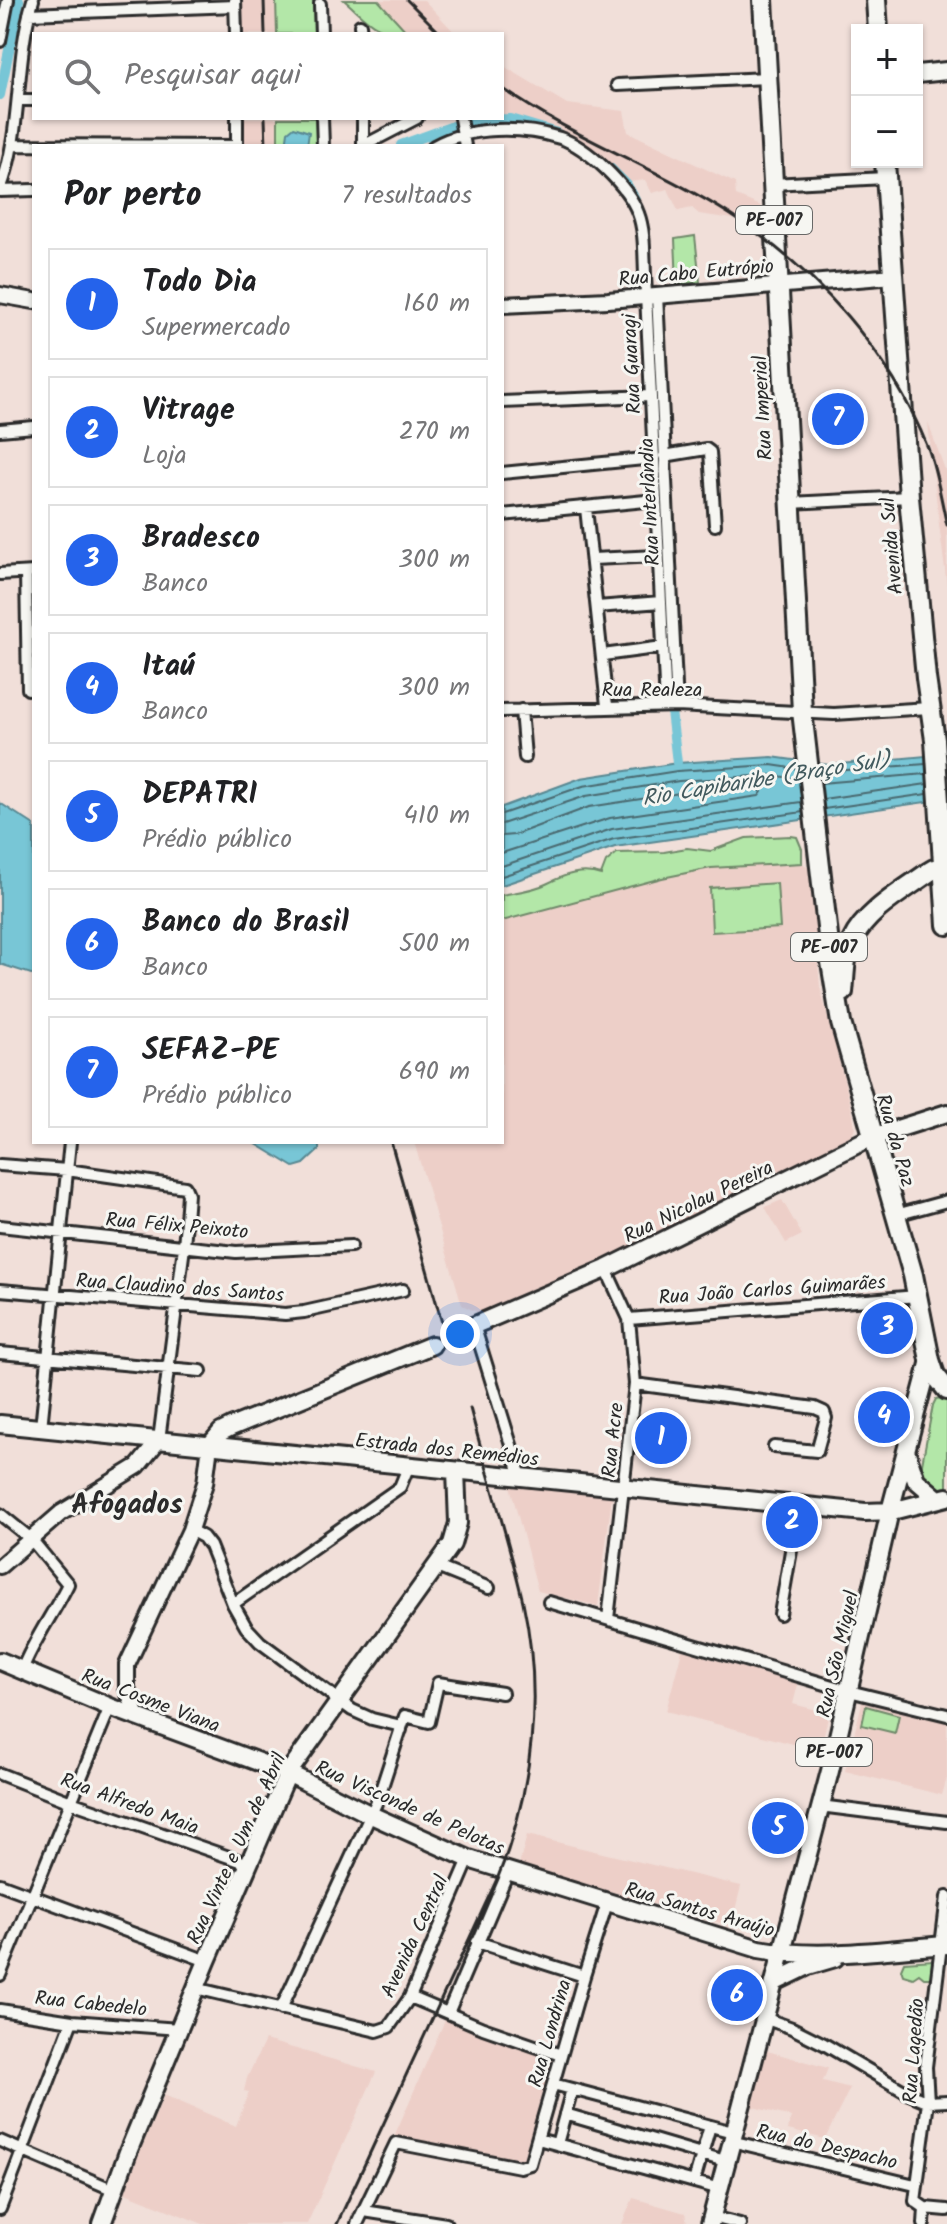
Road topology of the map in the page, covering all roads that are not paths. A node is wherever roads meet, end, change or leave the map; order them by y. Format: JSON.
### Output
{"nodes":[{"id":1,"x":8,"y":0,"type":"edge"},
{"id":2,"x":33,"y":0,"type":"edge"},
{"id":3,"x":763,"y":0,"type":"edge"},
{"id":4,"x":876,"y":0,"type":"edge"},
{"id":5,"x":235,"y":3,"type":"edge"},
{"id":6,"x":320,"y":4,"type":"dead end"},
{"id":7,"x":29,"y":14,"type":"junction"},
{"id":8,"x":2,"y":16,"type":"edge"},
{"id":9,"x":878,"y":24,"type":"edge"},
{"id":10,"x":236,"y":32,"type":"edge"},
{"id":11,"x":321,"y":32,"type":"edge"},
{"id":12,"x":0,"y":41,"type":"edge"},
{"id":13,"x":28,"y":55,"type":"edge"},
{"id":14,"x":947,"y":74,"type":"edge"},
{"id":15,"x":923,"y":76,"type":"edge"},
{"id":16,"x":767,"y":78,"type":"junction"},
{"id":17,"x":617,"y":85,"type":"dead end"},
{"id":18,"x":18,"y":100,"type":"junction"},
{"id":19,"x":32,"y":100,"type":"edge"},
{"id":20,"x":237,"y":120,"type":"edge"},
{"id":21,"x":322,"y":120,"type":"edge"},
{"id":22,"x":363,"y":120,"type":"edge"},
{"id":23,"x":460,"y":120,"type":"edge"},
{"id":24,"x":401,"y":122,"type":"edge"},
{"id":25,"x":464,"y":134,"type":"junction"},
{"id":26,"x":237,"y":144,"type":"edge"},
{"id":27,"x":323,"y":144,"type":"edge"},
{"id":28,"x":363,"y":144,"type":"edge"},
{"id":29,"x":366,"y":144,"type":"edge"},
{"id":30,"x":439,"y":144,"type":"edge"},
{"id":31,"x":465,"y":144,"type":"edge"},
{"id":32,"x":13,"y":145,"type":"junction"},
{"id":33,"x":32,"y":145,"type":"edge"},
{"id":34,"x":885,"y":170,"type":"edge"},
{"id":35,"x":772,"y":184,"type":"junction"},
{"id":36,"x":32,"y":190,"type":"edge"},
{"id":37,"x":0,"y":191,"type":"edge"},
{"id":38,"x":894,"y":276,"type":"junction"},
{"id":39,"x":777,"y":286,"type":"junction"},
{"id":40,"x":0,"y":295,"type":"edge"},
{"id":41,"x":651,"y":296,"type":"junction"},
{"id":42,"x":32,"y":301,"type":"edge"},
{"id":43,"x":504,"y":305,"type":"edge"},
{"id":44,"x":650,"y":396,"type":"junction"},
{"id":45,"x":504,"y":402,"type":"edge"},
{"id":46,"x":32,"y":427,"type":"edge"},
{"id":47,"x":0,"y":430,"type":"edge"},
{"id":48,"x":659,"y":457,"type":"junction"},
{"id":49,"x":504,"y":473,"type":"edge"},
{"id":50,"x":909,"y":497,"type":"junction"},
{"id":51,"x":656,"y":500,"type":"junction"},
{"id":52,"x":790,"y":503,"type":"junction"},
{"id":53,"x":586,"y":508,"type":"junction"},
{"id":54,"x":504,"y":515,"type":"edge"},
{"id":55,"x":715,"y":525,"type":"dead end"},
{"id":56,"x":658,"y":556,"type":"junction"},
{"id":57,"x":592,"y":559,"type":"junction"},
{"id":58,"x":30,"y":572,"type":"edge"},
{"id":59,"x":0,"y":574,"type":"edge"},
{"id":60,"x":661,"y":602,"type":"junction"},
{"id":61,"x":597,"y":607,"type":"junction"},
{"id":62,"x":663,"y":647,"type":"junction"},
{"id":63,"x":603,"y":655,"type":"junction"},
{"id":64,"x":28,"y":689,"type":"dead end"},
{"id":65,"x":607,"y":706,"type":"junction"},
{"id":66,"x":671,"y":706,"type":"junction"},
{"id":67,"x":929,"y":708,"type":"junction"},
{"id":68,"x":521,"y":710,"type":"junction"},
{"id":69,"x":504,"y":711,"type":"edge"},
{"id":70,"x":802,"y":711,"type":"junction"},
{"id":71,"x":525,"y":757,"type":"dead end"},
{"id":72,"x":820,"y":871,"type":"joint"},
{"id":73,"x":943,"y":872,"type":"junction"},
{"id":74,"x":947,"y":925,"type":"edge"},
{"id":75,"x":841,"y":1023,"type":"junction"},
{"id":76,"x":947,"y":1113,"type":"edge"},
{"id":77,"x":872,"y":1137,"type":"junction"},
{"id":78,"x":70,"y":1144,"type":"edge"},
{"id":79,"x":0,"y":1165,"type":"edge"},
{"id":80,"x":67,"y":1170,"type":"junction"},
{"id":81,"x":947,"y":1201,"type":"edge"},
{"id":82,"x":896,"y":1215,"type":"junction"},
{"id":83,"x":0,"y":1226,"type":"edge"},
{"id":84,"x":60,"y":1231,"type":"junction"},
{"id":85,"x":351,"y":1246,"type":"dead end"},
{"id":86,"x":184,"y":1247,"type":"junction"},
{"id":87,"x":606,"y":1269,"type":"junction"},
{"id":88,"x":0,"y":1290,"type":"edge"},
{"id":89,"x":403,"y":1290,"type":"dead end"},
{"id":90,"x":54,"y":1295,"type":"junction"},
{"id":91,"x":918,"y":1296,"type":"junction"},
{"id":92,"x":177,"y":1306,"type":"junction"},
{"id":93,"x":629,"y":1319,"type":"junction"},
{"id":94,"x":471,"y":1327,"type":"joint"},
{"id":95,"x":432,"y":1345,"type":"tunnel mouth"},
{"id":96,"x":0,"y":1353,"type":"edge"},
{"id":97,"x":47,"y":1358,"type":"junction"},
{"id":98,"x":930,"y":1360,"type":"junction"},
{"id":99,"x":167,"y":1369,"type":"junction"},
{"id":100,"x":201,"y":1371,"type":"dead end"},
{"id":101,"x":635,"y":1384,"type":"junction"},
{"id":102,"x":947,"y":1390,"type":"edge"},
{"id":103,"x":0,"y":1424,"type":"edge"},
{"id":104,"x":41,"y":1428,"type":"junction"},
{"id":105,"x":159,"y":1440,"type":"junction"},
{"id":106,"x":210,"y":1445,"type":"junction"},
{"id":107,"x":774,"y":1447,"type":"dead end"},
{"id":108,"x":906,"y":1451,"type":"junction"},
{"id":109,"x":409,"y":1465,"type":"junction"},
{"id":110,"x":456,"y":1471,"type":"junction"},
{"id":111,"x":521,"y":1477,"type":"junction"},
{"id":112,"x":625,"y":1487,"type":"junction"},
{"id":113,"x":944,"y":1499,"type":"edge"},
{"id":114,"x":799,"y":1505,"type":"junction"},
{"id":115,"x":890,"y":1511,"type":"junction"},
{"id":116,"x":0,"y":1514,"type":"edge"},
{"id":117,"x":190,"y":1530,"type":"junction"},
{"id":118,"x":31,"y":1539,"type":"junction"},
{"id":119,"x":0,"y":1566,"type":"edge"},
{"id":120,"x":437,"y":1567,"type":"junction"},
{"id":121,"x":489,"y":1588,"type":"dead end"},
{"id":122,"x":549,"y":1602,"type":"dead end"},
{"id":123,"x":233,"y":1604,"type":"junction"},
{"id":124,"x":780,"y":1614,"type":"dead end"},
{"id":125,"x":608,"y":1619,"type":"junction"},
{"id":126,"x":0,"y":1661,"type":"edge"},
{"id":127,"x":22,"y":1670,"type":"junction"},
{"id":128,"x":849,"y":1691,"type":"junction"},
{"id":129,"x":502,"y":1693,"type":"dead end"},
{"id":130,"x":338,"y":1700,"type":"junction"},
{"id":131,"x":110,"y":1707,"type":"junction"},
{"id":132,"x":947,"y":1715,"type":"edge"},
{"id":133,"x":137,"y":1717,"type":"junction"},
{"id":134,"x":401,"y":1730,"type":"junction"},
{"id":135,"x":288,"y":1773,"type":"junction"},
{"id":136,"x":0,"y":1774,"type":"edge"},
{"id":137,"x":71,"y":1802,"type":"junction"},
{"id":138,"x":820,"y":1806,"type":"junction"},
{"id":139,"x":371,"y":1815,"type":"junction"},
{"id":140,"x":947,"y":1822,"type":"edge"},
{"id":141,"x":469,"y":1859,"type":"junction"},
{"id":142,"x":249,"y":1864,"type":"junction"},
{"id":143,"x":508,"y":1872,"type":"junction"},
{"id":144,"x":0,"y":1884,"type":"edge"},
{"id":145,"x":33,"y":1896,"type":"junction"},
{"id":146,"x":947,"y":1897,"type":"edge"},
{"id":147,"x":607,"y":1903,"type":"junction"},
{"id":148,"x":477,"y":1942,"type":"junction"},
{"id":149,"x":944,"y":1946,"type":"edge"},
{"id":150,"x":782,"y":1952,"type":"junction"},
{"id":151,"x":852,"y":1954,"type":"junction"},
{"id":152,"x":207,"y":1961,"type":"junction"},
{"id":153,"x":0,"y":1975,"type":"edge"},
{"id":154,"x":584,"y":1976,"type":"junction"},
{"id":155,"x":775,"y":1982,"type":"junction"},
{"id":156,"x":195,"y":1988,"type":"junction"},
{"id":157,"x":410,"y":1997,"type":"junction"},
{"id":158,"x":281,"y":2009,"type":"junction"},
{"id":159,"x":0,"y":2010,"type":"edge"},
{"id":160,"x":448,"y":2013,"type":"junction"},
{"id":161,"x":764,"y":2018,"type":"junction"},
{"id":162,"x":72,"y":2021,"type":"junction"},
{"id":163,"x":179,"y":2029,"type":"junction"},
{"id":164,"x":561,"y":2055,"type":"junction"},
{"id":165,"x":553,"y":2084,"type":"junction"},
{"id":166,"x":572,"y":2089,"type":"junction"},
{"id":167,"x":947,"y":2101,"type":"edge"},
{"id":168,"x":928,"y":2102,"type":"junction"},
{"id":169,"x":565,"y":2114,"type":"junction"},
{"id":170,"x":710,"y":2126,"type":"junction"},
{"id":171,"x":732,"y":2137,"type":"junction"},
{"id":172,"x":538,"y":2139,"type":"junction"},
{"id":173,"x":0,"y":2141,"type":"edge"},
{"id":174,"x":557,"y":2144,"type":"junction"},
{"id":175,"x":21,"y":2150,"type":"junction"},
{"id":176,"x":702,"y":2154,"type":"junction"},
{"id":177,"x":725,"y":2161,"type":"junction"},
{"id":178,"x":694,"y":2182,"type":"junction"},
{"id":179,"x":915,"y":2185,"type":"junction"},
{"id":180,"x":720,"y":2189,"type":"junction"},
{"id":181,"x":114,"y":2190,"type":"junction"},
{"id":182,"x":922,"y":2207,"type":"junction"},
{"id":183,"x":0,"y":2209,"type":"edge"},
{"id":184,"x":947,"y":2210,"type":"edge"},
{"id":185,"x":364,"y":2211,"type":"junction"},
{"id":186,"x":711,"y":2220,"type":"edge"},
{"id":187,"x":107,"y":2222,"type":"edge"},
{"id":188,"x":357,"y":2224,"type":"edge"},
{"id":189,"x":446,"y":2224,"type":"edge"},
{"id":190,"x":740,"y":2224,"type":"edge"},
{"id":191,"x":924,"y":2224,"type":"edge"}],
"edges":[{"from":1,"to":8,"type":"street"},
{"from":2,"to":7,"type":"street"},
{"from":3,"to":16,"type":"highway","name":"Rua Imperial","number":"PE-007"},
{"from":4,"to":9,"type":"highway"},
{"from":5,"to":7,"type":"street"},
{"from":5,"to":10,"type":"street"},
{"from":6,"to":11,"type":"street"},
{"from":7,"to":13,"type":"street"},
{"from":8,"to":12,"type":"street"},
{"from":13,"to":18,"type":"street"},
{"from":14,"to":15,"type":"main road"},
{"from":16,"to":17,"type":"street"},
{"from":16,"to":35,"type":"highway","name":"Rua Imperial","number":"PE-007"},
{"from":18,"to":19,"type":"street"},
{"from":18,"to":32,"type":"street"},
{"from":20,"to":26,"type":"street"},
{"from":21,"to":27,"type":"street"},
{"from":22,"to":28,"type":"street"},
{"from":23,"to":25,"type":"street"},
{"from":24,"to":29,"type":"street"},
{"from":25,"to":30,"type":"street","name":"Rua Guaragi"},
{"from":25,"to":31,"type":"street"},
{"from":25,"to":41,"type":"street","name":"Rua Guaragi"},
{"from":32,"to":33,"type":"street"},
{"from":32,"to":37,"type":"street"},
{"from":34,"to":35,"type":"street"},
{"from":34,"to":38,"type":"highway","name":"Avenida Sul"},
{"from":35,"to":39,"type":"highway","name":"Rua Imperial","number":"PE-007"},
{"from":36,"to":37,"type":"street"},
{"from":38,"to":39,"type":"main road","name":"Rua Cabo Eutrópio"},
{"from":38,"to":50,"type":"highway","name":"Avenida Sul"},
{"from":39,"to":41,"type":"main road","name":"Rua Cabo Eutrópio"},
{"from":39,"to":52,"type":"highway","name":"Rua Imperial","number":"PE-007"},
{"from":40,"to":42,"type":"main road"},
{"from":41,"to":43,"type":"main road","name":"Rua Cabo Eutrópio"},
{"from":41,"to":44,"type":"street","name":"Rua Guaragi"},
{"from":41,"to":48,"type":"street","name":"Rua Interlândia"},
{"from":44,"to":45,"type":"street"},
{"from":44,"to":48,"type":"street","name":"Rua Guaragi"},
{"from":46,"to":47,"type":"street"},
{"from":48,"to":49,"type":"street"},
{"from":48,"to":51,"type":"street","name":"Rua Guaragi"},
{"from":48,"to":55,"type":"street"},
{"from":48,"to":66,"type":"street","name":"Rua Interlândia"},
{"from":50,"to":52,"type":"street"},
{"from":50,"to":67,"type":"highway","name":"Avenida Sul"},
{"from":51,"to":53,"type":"street"},
{"from":51,"to":56,"type":"street","name":"Rua Guaragi"},
{"from":52,"to":70,"type":"highway","name":"Rua Imperial","number":"PE-007"},
{"from":53,"to":54,"type":"street"},
{"from":53,"to":57,"type":"street"},
{"from":56,"to":57,"type":"street"},
{"from":56,"to":60,"type":"street","name":"Rua Guaragi"},
{"from":57,"to":61,"type":"street"},
{"from":58,"to":59,"type":"street"},
{"from":58,"to":64,"type":"street"},
{"from":60,"to":61,"type":"street"},
{"from":60,"to":62,"type":"street","name":"Rua Guaragi"},
{"from":61,"to":63,"type":"street"},
{"from":62,"to":63,"type":"street"},
{"from":62,"to":66,"type":"street","name":"Rua Guaragi"},
{"from":63,"to":65,"type":"street"},
{"from":65,"to":66,"type":"street","name":"Rua Realeza"},
{"from":65,"to":68,"type":"street","name":"Rua Realeza"},
{"from":66,"to":70,"type":"street","name":"Rua Realeza"},
{"from":67,"to":70,"type":"street","name":"Rua Realeza"},
{"from":67,"to":73,"type":"highway","name":"Avenida Sul"},
{"from":68,"to":69,"type":"street","name":"Rua Realeza"},
{"from":68,"to":71,"type":"street"},
{"from":70,"to":72,"type":"highway","name":"Rua Imperial","number":"PE-007"},
{"from":72,"to":75,"type":"highway","name":"Rua da Paz","number":"PE-007"},
{"from":73,"to":74,"type":"highway","name":"Avenida Sul"},
{"from":73,"to":75,"type":"highway"},
{"from":75,"to":77,"type":"highway","name":"Rua da Paz","number":"PE-007"},
{"from":76,"to":77,"type":"main road","name":"Rua Nicolau Pereira"},
{"from":77,"to":82,"type":"highway","name":"Rua da Paz","number":"PE-007"},
{"from":77,"to":87,"type":"main road","name":"Rua Nicolau Pereira"},
{"from":78,"to":80,"type":"street"},
{"from":79,"to":80,"type":"street"},
{"from":80,"to":84,"type":"street"},
{"from":80,"to":86,"type":"street"},
{"from":81,"to":82,"type":"street"},
{"from":82,"to":91,"type":"highway","name":"Rua da Paz","number":"PE-007"},
{"from":83,"to":84,"type":"street","name":"Rua Félix Peixoto"},
{"from":84,"to":86,"type":"street","name":"Rua Félix Peixoto"},
{"from":84,"to":90,"type":"street"},
{"from":85,"to":86,"type":"street","name":"Rua Félix Peixoto"},
{"from":86,"to":92,"type":"street"},
{"from":87,"to":93,"type":"street","name":"Rua Acre"},
{"from":87,"to":94,"type":"main road","name":"Rua Nicolau Pereira"},
{"from":88,"to":90,"type":"street","name":"Rua Claudino dos Santos"},
{"from":89,"to":92,"type":"street","name":"Rua Claudino dos Santos"},
{"from":90,"to":92,"type":"street","name":"Rua Claudino dos Santos"},
{"from":90,"to":97,"type":"street"},
{"from":91,"to":93,"type":"street","name":"Rua João Carlos Guimarães"},
{"from":91,"to":98,"type":"highway","name":"Rua da Paz","number":"PE-007"},
{"from":92,"to":99,"type":"street"},
{"from":93,"to":101,"type":"street","name":"Rua Acre"},
{"from":94,"to":111,"type":"street"},
{"from":95,"to":106,"type":"main road"},
{"from":96,"to":97,"type":"street"},
{"from":97,"to":99,"type":"street"},
{"from":97,"to":104,"type":"street"},
{"from":98,"to":102,"type":"highway"},
{"from":98,"to":108,"type":"main road","name":"Rua da Paz","number":"PE-007"},
{"from":99,"to":100,"type":"street"},
{"from":99,"to":105,"type":"street"},
{"from":101,"to":107,"type":"street"},
{"from":101,"to":112,"type":"street","name":"Rua Acre"},
{"from":103,"to":104,"type":"main road","name":"Estrada dos Remédios"},
{"from":104,"to":105,"type":"main road","name":"Estrada dos Remédios"},
{"from":105,"to":106,"type":"main road","name":"Estrada dos Remédios"},
{"from":105,"to":118,"type":"main road"},
{"from":106,"to":109,"type":"main road","name":"Estrada dos Remédios"},
{"from":106,"to":117,"type":"main road"},
{"from":108,"to":113,"type":"main road"},
{"from":108,"to":115,"type":"main road","name":"Rua da Paz","number":"PE-007"},
{"from":109,"to":110,"type":"main road","name":"Estrada dos Remédios"},
{"from":109,"to":123,"type":"street"},
{"from":110,"to":111,"type":"main road","name":"Estrada dos Remédios"},
{"from":110,"to":120,"type":"main road","name":"Rua Vinte e Um de Abril"},
{"from":111,"to":112,"type":"main road","name":"Estrada dos Remédios"},
{"from":112,"to":114,"type":"main road","name":"Estrada dos Remédios"},
{"from":112,"to":125,"type":"street","name":"Rua Acre"},
{"from":113,"to":115,"type":"main road","name":"Estrada dos Remédios"},
{"from":114,"to":115,"type":"main road","name":"Estrada dos Remédios"},
{"from":114,"to":124,"type":"street"},
{"from":115,"to":128,"type":"main road","name":"Rua São Miguel","number":"PE-007"},
{"from":116,"to":118,"type":"street"},
{"from":117,"to":123,"type":"street"},
{"from":117,"to":133,"type":"main road"},
{"from":118,"to":119,"type":"main road"},
{"from":118,"to":127,"type":"street"},
{"from":120,"to":121,"type":"street"},
{"from":120,"to":130,"type":"main road","name":"Rua Vinte e Um de Abril"},
{"from":122,"to":125,"type":"street"},
{"from":123,"to":130,"type":"street"},
{"from":125,"to":128,"type":"street"},
{"from":126,"to":127,"type":"main road","name":"Rua Cosme Viana"},
{"from":127,"to":131,"type":"main road","name":"Rua Cosme Viana"},
{"from":128,"to":132,"type":"street"},
{"from":128,"to":138,"type":"main road","name":"Rua São Miguel","number":"PE-007"},
{"from":129,"to":134,"type":"street"},
{"from":130,"to":134,"type":"street"},
{"from":130,"to":135,"type":"main road","name":"Rua Vinte e Um de Abril"},
{"from":131,"to":133,"type":"main road","name":"Rua Cosme Viana"},
{"from":131,"to":137,"type":"street"},
{"from":133,"to":135,"type":"main road","name":"Rua Cosme Viana"},
{"from":134,"to":139,"type":"street"},
{"from":135,"to":139,"type":"main road","name":"Rua Visconde de Pelotas"},
{"from":135,"to":142,"type":"main road","name":"Rua Vinte e Um de Abril"},
{"from":136,"to":137,"type":"street","name":"Rua Alfredo Maia"},
{"from":137,"to":142,"type":"street","name":"Rua Alfredo Maia"},
{"from":137,"to":145,"type":"street"},
{"from":138,"to":140,"type":"street"},
{"from":138,"to":150,"type":"main road","name":"Rua São Miguel","number":"PE-007"},
{"from":139,"to":141,"type":"main road","name":"Rua Visconde de Pelotas"},
{"from":139,"to":158,"type":"street"},
{"from":141,"to":143,"type":"main road","name":"Rua Visconde de Pelotas"},
{"from":141,"to":157,"type":"street","name":"Avenida Central"},
{"from":142,"to":152,"type":"main road","name":"Rua Vinte e Um de Abril"},
{"from":143,"to":147,"type":"main road","name":"Rua Visconde de Pelotas"},
{"from":143,"to":148,"type":"street"},
{"from":144,"to":145,"type":"street"},
{"from":145,"to":152,"type":"street"},
{"from":145,"to":153,"type":"street"},
{"from":146,"to":149,"type":"street","name":"Rua Lagedão"},
{"from":147,"to":150,"type":"main road","name":"Rua Santos Araújo"},
{"from":147,"to":154,"type":"street","name":"Rua Londrina"},
{"from":148,"to":154,"type":"street"},
{"from":148,"to":160,"type":"street"},
{"from":149,"to":151,"type":"main road"},
{"from":149,"to":168,"type":"street","name":"Rua Lagedão"},
{"from":150,"to":151,"type":"main road","name":"Rua Santos Araújo"},
{"from":150,"to":155,"type":"main road","name":"Rua São Miguel","number":"PE-007"},
{"from":151,"to":155,"type":"main road"},
{"from":152,"to":156,"type":"main road","name":"Rua Vinte e Um de Abril"},
{"from":154,"to":164,"type":"street","name":"Rua Londrina"},
{"from":155,"to":161,"type":"main road","name":"Rua São Miguel","number":"PE-007"},
{"from":156,"to":158,"type":"street"},
{"from":156,"to":163,"type":"main road","name":"Rua Vinte e Um de Abril"},
{"from":157,"to":158,"type":"street","name":"Avenida Central"},
{"from":157,"to":160,"type":"street"},
{"from":159,"to":162,"type":"street","name":"Rua Cabedelo"},
{"from":160,"to":164,"type":"street"},
{"from":161,"to":168,"type":"street"},
{"from":161,"to":171,"type":"main road","name":"Rua São Miguel","number":"PE-007"},
{"from":162,"to":163,"type":"street","name":"Rua Cabedelo"},
{"from":162,"to":175,"type":"street"},
{"from":163,"to":181,"type":"main road","name":"Rua Vinte e Um de Abril"},
{"from":164,"to":165,"type":"street","name":"Rua Londrina"},
{"from":165,"to":166,"type":"street","name":"Rua do Despacho"},
{"from":165,"to":172,"type":"street","name":"Rua Londrina"},
{"from":166,"to":169,"type":"street","name":"Rua Londrina"},
{"from":166,"to":170,"type":"street","name":"Rua do Despacho"},
{"from":167,"to":168,"type":"street"},
{"from":168,"to":179,"type":"street","name":"Rua Lagedão"},
{"from":169,"to":174,"type":"street","name":"Rua Londrina"},
{"from":169,"to":176,"type":"street"},
{"from":170,"to":171,"type":"street","name":"Rua do Despacho"},
{"from":170,"to":176,"type":"street"},
{"from":171,"to":177,"type":"main road","name":"Rua São Miguel","number":"PE-007"},
{"from":171,"to":179,"type":"street","name":"Rua do Despacho"},
{"from":172,"to":174,"type":"street"},
{"from":172,"to":185,"type":"street","name":"Rua Londrina"},
{"from":173,"to":175,"type":"street"},
{"from":174,"to":178,"type":"street"},
{"from":175,"to":181,"type":"street"},
{"from":175,"to":183,"type":"street"},
{"from":176,"to":177,"type":"street"},
{"from":176,"to":178,"type":"street"},
{"from":177,"to":180,"type":"main road","name":"Rua São Miguel","number":"PE-007"},
{"from":178,"to":180,"type":"street"},
{"from":179,"to":182,"type":"street","name":"Rua Lagedão"},
{"from":180,"to":186,"type":"main road","name":"Rua São Miguel","number":"PE-007"},
{"from":181,"to":187,"type":"main road","name":"Rua Vinte e Um de Abril"},
{"from":182,"to":184,"type":"street"},
{"from":182,"to":191,"type":"street","name":"Rua Lagedão"},
{"from":185,"to":188,"type":"street"},
{"from":185,"to":189,"type":"street"},
{"from":186,"to":190,"type":"street"}]}
